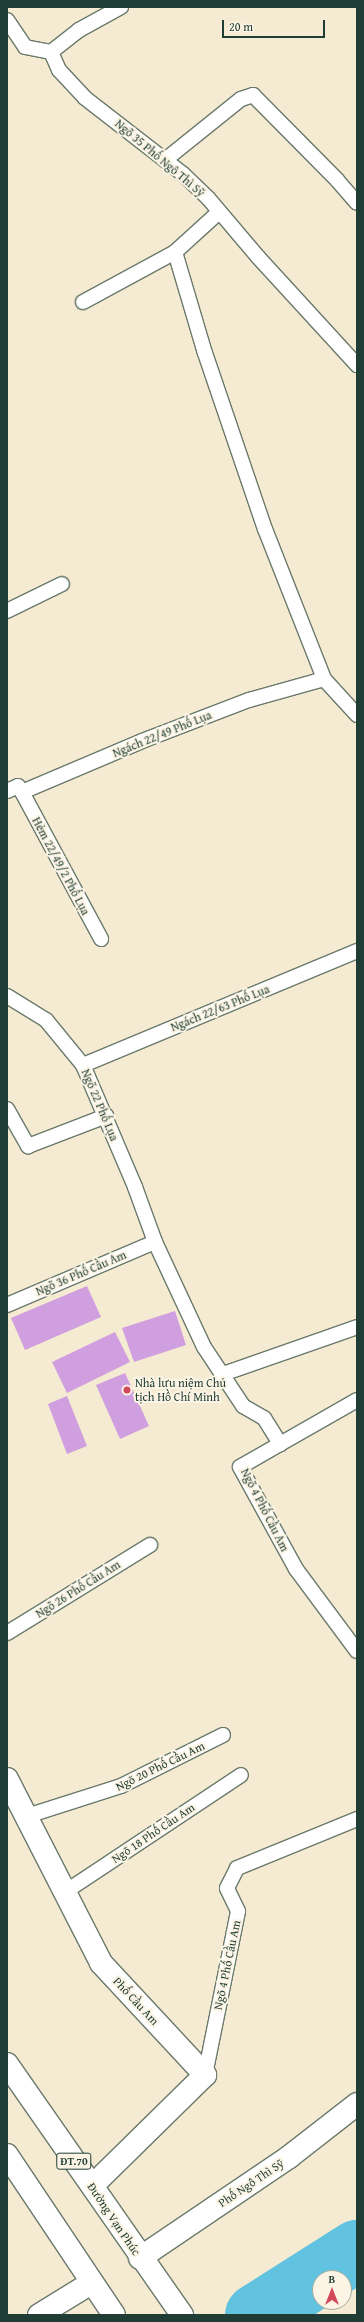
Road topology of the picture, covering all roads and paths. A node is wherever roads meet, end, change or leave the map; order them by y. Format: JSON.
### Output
{"nodes":[{"id":1,"x":121,"y":7,"type":"edge"},
{"id":2,"x":7,"y":20,"type":"edge"},
{"id":3,"x":51,"y":52,"type":"junction"},
{"id":4,"x":165,"y":160,"type":"junction"},
{"id":5,"x":357,"y":204,"type":"edge"},
{"id":6,"x":219,"y":212,"type":"junction"},
{"id":7,"x":175,"y":252,"type":"junction"},
{"id":8,"x":83,"y":302,"type":"dead end"},
{"id":9,"x":357,"y":365,"type":"edge"},
{"id":10,"x":62,"y":584,"type":"dead end"},
{"id":11,"x":7,"y":611,"type":"edge"},
{"id":12,"x":324,"y":679,"type":"junction"},
{"id":13,"x":357,"y":715,"type":"edge"},
{"id":14,"x":7,"y":792,"type":"edge"},
{"id":15,"x":22,"y":792,"type":"junction"},
{"id":16,"x":101,"y":939,"type":"dead end"},
{"id":17,"x":357,"y":952,"type":"edge"},
{"id":18,"x":7,"y":996,"type":"edge"},
{"id":19,"x":83,"y":1065,"type":"junction"},
{"id":20,"x":7,"y":1109,"type":"edge"},
{"id":21,"x":106,"y":1116,"type":"junction"},
{"id":22,"x":155,"y":1242,"type":"junction"},
{"id":23,"x":7,"y":1305,"type":"edge"},
{"id":24,"x":357,"y":1327,"type":"edge"},
{"id":25,"x":223,"y":1374,"type":"junction"},
{"id":26,"x":357,"y":1400,"type":"edge"},
{"id":27,"x":280,"y":1444,"type":"junction"},
{"id":28,"x":150,"y":1545,"type":"dead end"},
{"id":29,"x":7,"y":1633,"type":"edge"},
{"id":30,"x":357,"y":1651,"type":"edge"},
{"id":31,"x":223,"y":1736,"type":"dead end"},
{"id":32,"x":241,"y":1775,"type":"dead end"},
{"id":33,"x":7,"y":1779,"type":"edge"},
{"id":34,"x":27,"y":1816,"type":"junction"},
{"id":35,"x":357,"y":1819,"type":"edge"},
{"id":36,"x":65,"y":1892,"type":"junction"},
{"id":37,"x":7,"y":2064,"type":"edge"},
{"id":38,"x":205,"y":2075,"type":"junction"},
{"id":39,"x":357,"y":2104,"type":"edge"},
{"id":40,"x":7,"y":2155,"type":"edge"},
{"id":41,"x":92,"y":2186,"type":"junction"},
{"id":42,"x":146,"y":2266,"type":"junction"},
{"id":43,"x":91,"y":2283,"type":"junction"},
{"id":44,"x":110,"y":2310,"type":"edge"},
{"id":45,"x":39,"y":2315,"type":"edge"},
{"id":46,"x":182,"y":2315,"type":"edge"}],
"edges":[{"from":1,"to":3,"type":"lane"},
{"from":2,"to":3,"type":"lane"},
{"from":3,"to":4,"type":"lane","name":"Ngõ 35 Phố Ngô Thì Sỹ"},
{"from":4,"to":5,"type":"lane"},
{"from":4,"to":6,"type":"lane","name":"Ngõ 35 Phố Ngô Thì Sỹ"},
{"from":6,"to":7,"type":"lane"},
{"from":6,"to":9,"type":"lane","name":"Ngõ 35 Phố Ngô Thì Sỹ"},
{"from":7,"to":8,"type":"lane"},
{"from":7,"to":12,"type":"lane"},
{"from":10,"to":11,"type":"lane"},
{"from":12,"to":13,"type":"lane"},
{"from":12,"to":15,"type":"lane","name":"Ngách 22/49 Phố Lụa"},
{"from":14,"to":15,"type":"lane","name":"Ngách 22/49 Phố Lụa"},
{"from":15,"to":16,"type":"lane","name":"Hẻm 22/49/2 Phố Lụa"},
{"from":17,"to":19,"type":"lane","name":"Ngách 22/63 Phố Lụa"},
{"from":18,"to":19,"type":"lane","name":"Ngõ 22 Phố Lụa"},
{"from":19,"to":21,"type":"lane","name":"Ngõ 22 Phố Lụa"},
{"from":20,"to":21,"type":"lane"},
{"from":21,"to":22,"type":"lane","name":"Ngõ 22 Phố Lụa"},
{"from":22,"to":23,"type":"lane","name":"Ngõ 36 Phố Cầu Am"},
{"from":22,"to":25,"type":"lane"},
{"from":24,"to":25,"type":"lane"},
{"from":25,"to":27,"type":"lane"},
{"from":26,"to":27,"type":"lane"},
{"from":27,"to":30,"type":"lane","name":"Ngõ 4 Phố Cầu Am"},
{"from":28,"to":29,"type":"lane","name":"Ngõ 26 Phố Cầu Am"},
{"from":31,"to":34,"type":"lane","name":"Ngõ 20 Phố Cầu Am"},
{"from":32,"to":36,"type":"lane","name":"Ngõ 18 Phố Cầu Am"},
{"from":33,"to":34,"type":"street","name":"Phố Cầu Am"},
{"from":34,"to":36,"type":"street","name":"Phố Cầu Am"},
{"from":35,"to":38,"type":"lane","name":"Ngõ 4 Phố Cầu Am"},
{"from":36,"to":38,"type":"street","name":"Phố Cầu Am"},
{"from":37,"to":41,"type":"street","name":"Đường Vạn Phúc","number":"ĐT.70"},
{"from":38,"to":41,"type":"street"},
{"from":39,"to":42,"type":"street","name":"Phố Ngô Thì Sỹ"},
{"from":40,"to":43,"type":"street"},
{"from":41,"to":42,"type":"street","name":"Đường Vạn Phúc","number":"ĐT.70"},
{"from":42,"to":46,"type":"street","number":"ĐT.70"},
{"from":43,"to":44,"type":"street"},
{"from":43,"to":45,"type":"street"}]}
